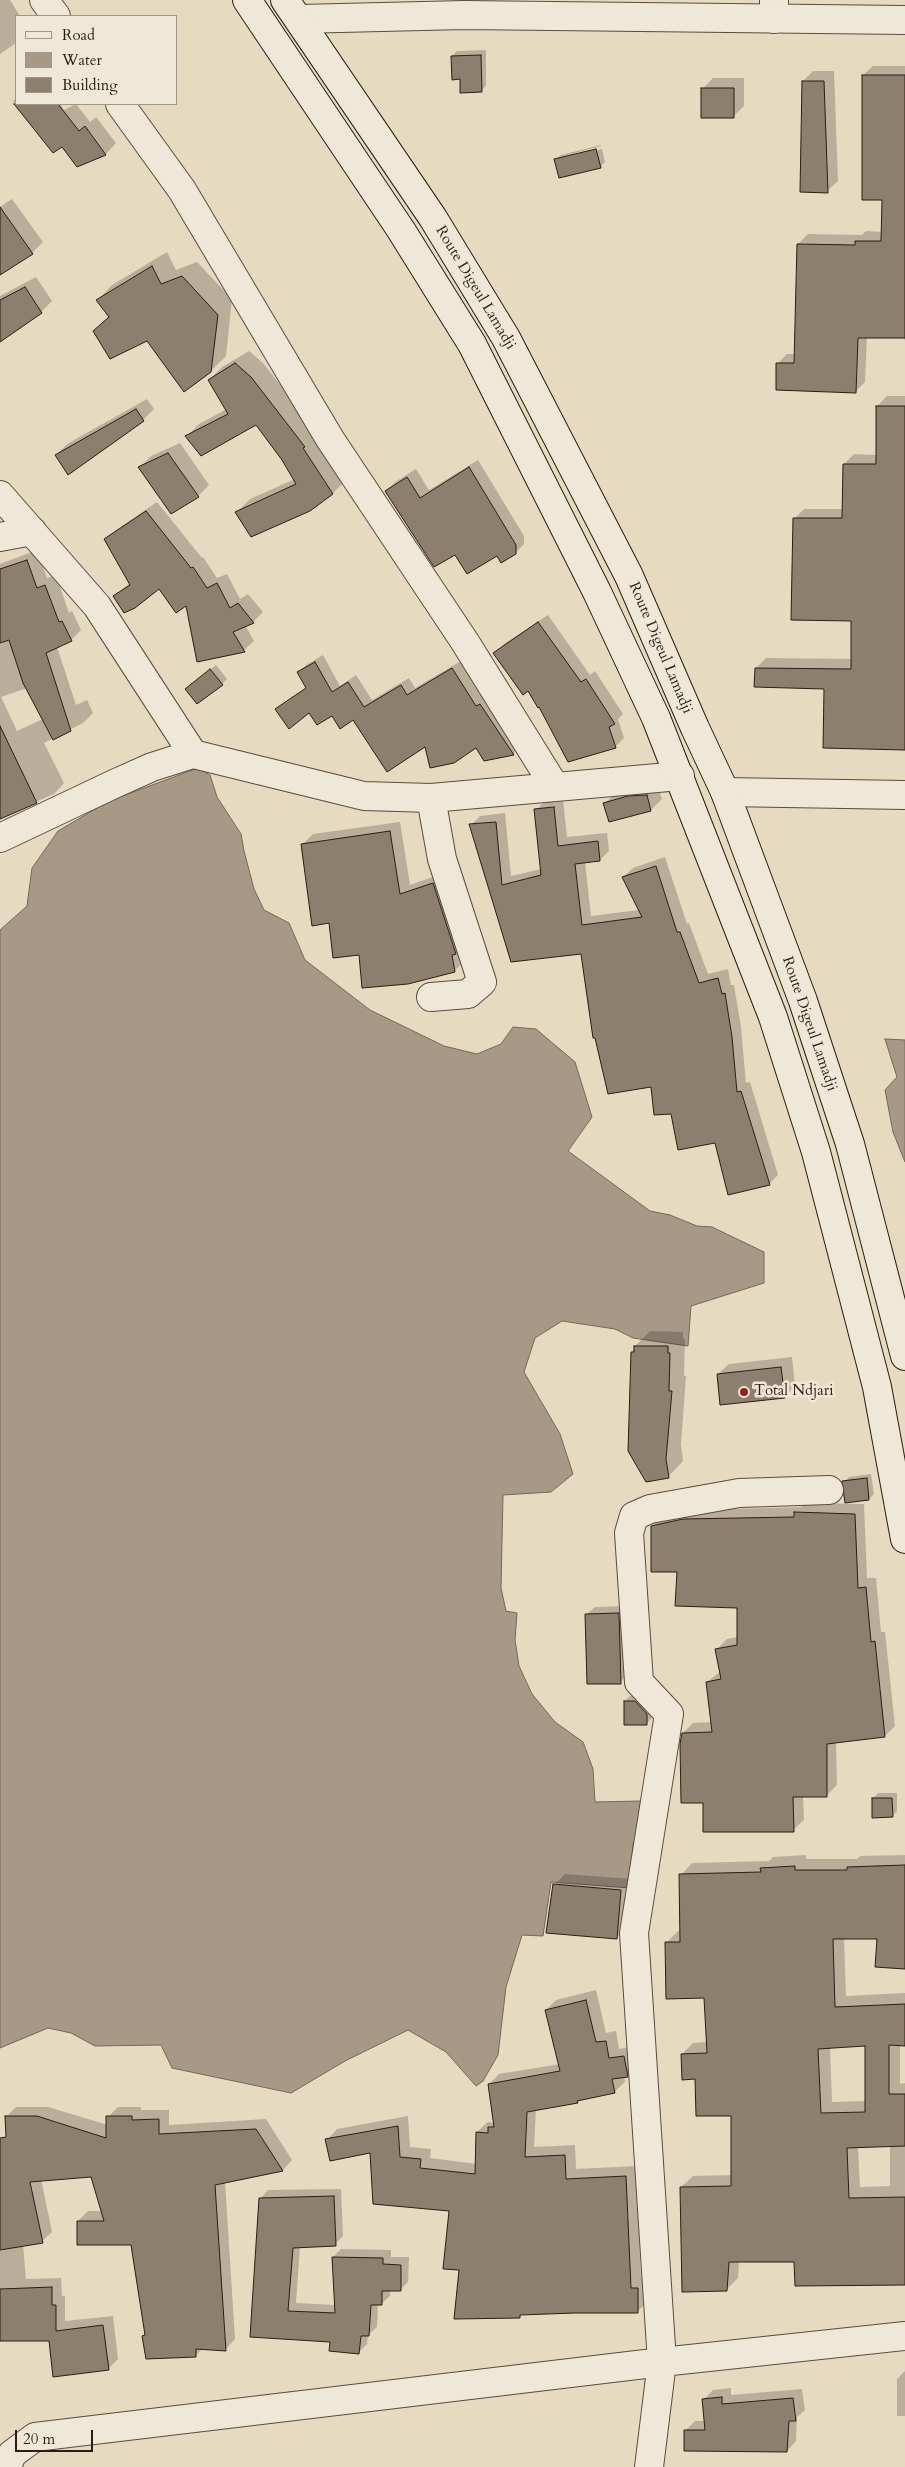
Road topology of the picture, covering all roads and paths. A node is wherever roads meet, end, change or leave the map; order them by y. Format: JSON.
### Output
{"nodes":[{"id":1,"x":44,"y":0,"type":"edge"},
{"id":2,"x":248,"y":0,"type":"edge"},
{"id":3,"x":464,"y":8,"type":"edge"},
{"id":4,"x":292,"y":9,"type":"edge"},
{"id":5,"x":774,"y":10,"type":"edge"},
{"id":6,"x":55,"y":15,"type":"edge"},
{"id":7,"x":905,"y":20,"type":"edge"},
{"id":8,"x":121,"y":105,"type":"edge"},
{"id":9,"x":0,"y":495,"type":"edge"},
{"id":10,"x":32,"y":531,"type":"junction"},
{"id":11,"x":0,"y":537,"type":"edge"},
{"id":12,"x":193,"y":754,"type":"junction"},
{"id":13,"x":680,"y":776,"type":"junction"},
{"id":14,"x":556,"y":787,"type":"junction"},
{"id":15,"x":725,"y":792,"type":"junction"},
{"id":16,"x":905,"y":795,"type":"edge"},
{"id":17,"x":431,"y":798,"type":"junction"},
{"id":18,"x":0,"y":838,"type":"edge"},
{"id":19,"x":431,"y":997,"type":"dead end"},
{"id":20,"x":905,"y":1356,"type":"edge"},
{"id":21,"x":829,"y":1490,"type":"dead end"},
{"id":22,"x":905,"y":1539,"type":"edge"},
{"id":23,"x":905,"y":2336,"type":"edge"},
{"id":24,"x":662,"y":2362,"type":"junction"},
{"id":25,"x":7,"y":2467,"type":"edge"},
{"id":26,"x":649,"y":2467,"type":"edge"}],
"edges":[{"from":1,"to":6,"type":"street"},
{"from":2,"to":13,"type":"street"},
{"from":3,"to":4,"type":"street"},
{"from":3,"to":5,"type":"street"},
{"from":4,"to":15,"type":"street","name":"Route Digeul Lamadji"},
{"from":5,"to":7,"type":"street"},
{"from":8,"to":14,"type":"street"},
{"from":9,"to":10,"type":"street"},
{"from":10,"to":11,"type":"street"},
{"from":10,"to":12,"type":"street"},
{"from":12,"to":17,"type":"street"},
{"from":12,"to":18,"type":"street"},
{"from":13,"to":14,"type":"street"},
{"from":13,"to":22,"type":"street"},
{"from":14,"to":17,"type":"street"},
{"from":15,"to":16,"type":"street"},
{"from":15,"to":20,"type":"street","name":"Route Digeul Lamadji"},
{"from":17,"to":19,"type":"street"},
{"from":21,"to":24,"type":"street"},
{"from":23,"to":24,"type":"street"},
{"from":24,"to":25,"type":"street"},
{"from":24,"to":26,"type":"street"}]}
